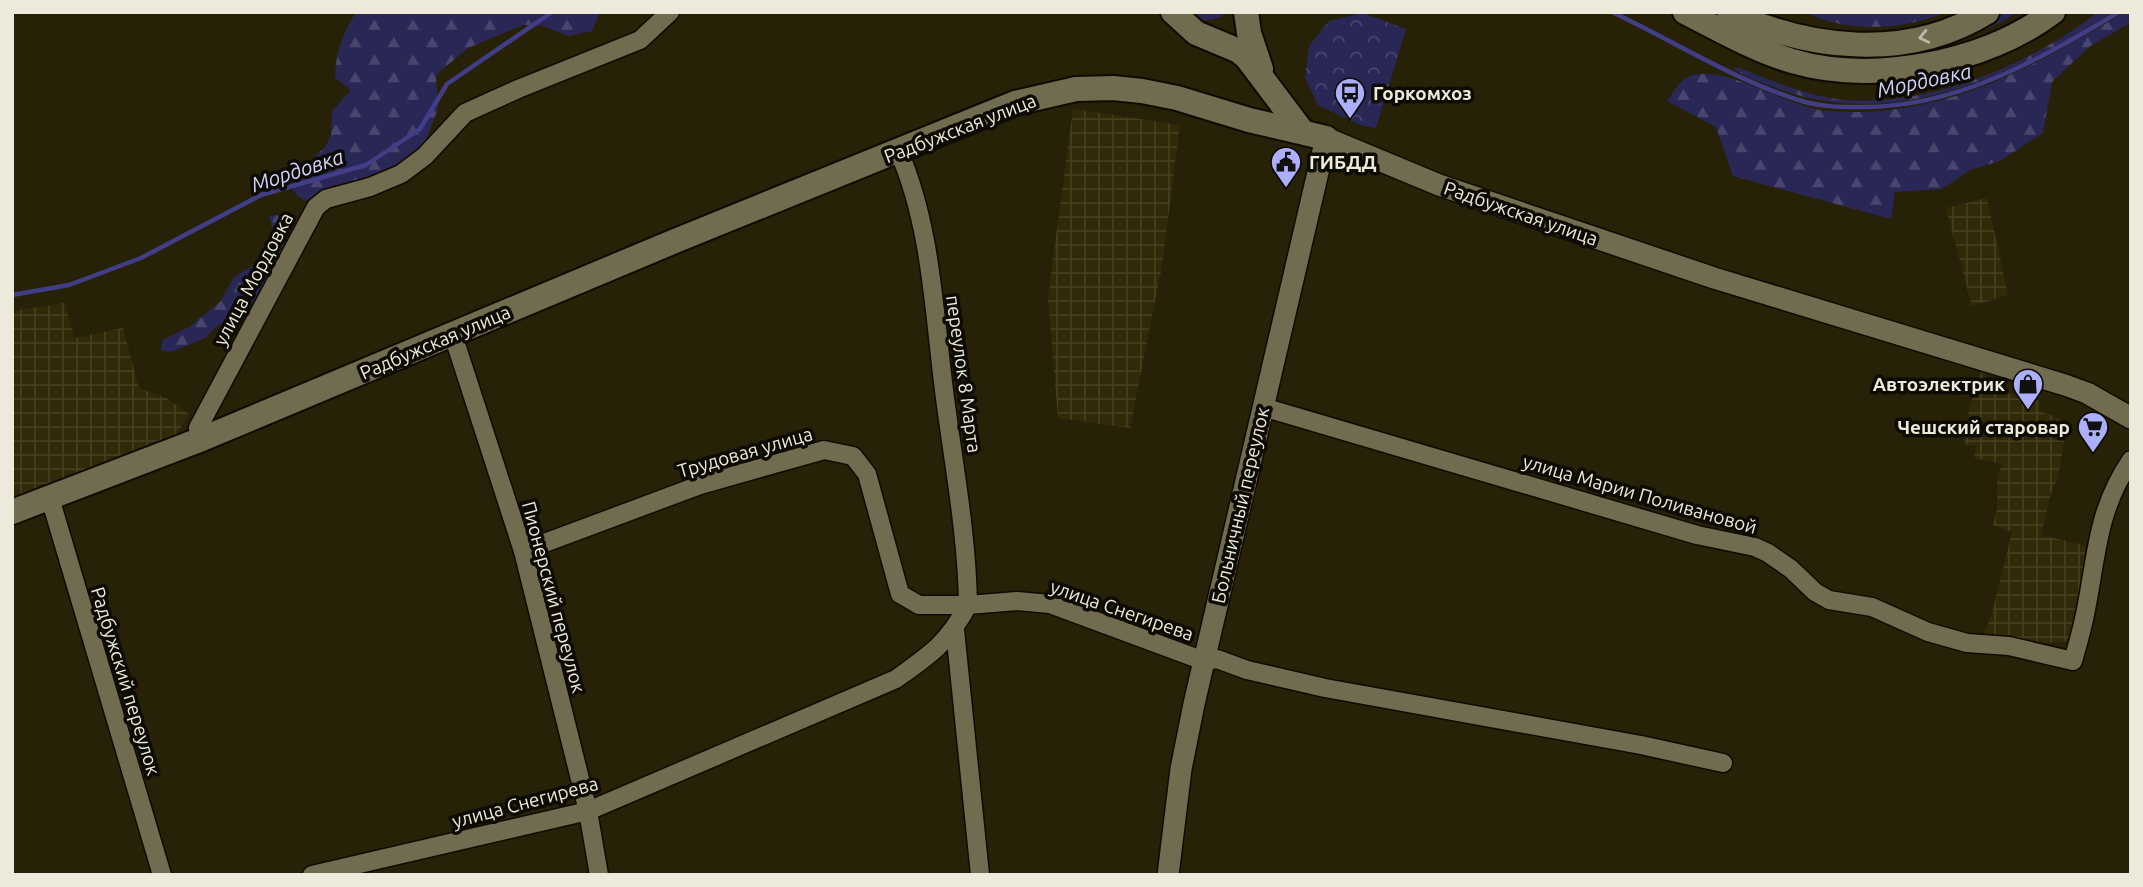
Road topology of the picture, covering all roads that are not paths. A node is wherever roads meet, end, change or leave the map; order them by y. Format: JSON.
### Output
{"nodes":[{"id":1,"x":670,"y":12,"type":"edge"},
{"id":2,"x":1173,"y":12,"type":"edge"},
{"id":3,"x":1243,"y":12,"type":"edge"},
{"id":4,"x":1685,"y":12,"type":"edge"},
{"id":5,"x":1729,"y":12,"type":"edge"},
{"id":6,"x":1987,"y":12,"type":"edge"},
{"id":7,"x":2053,"y":12,"type":"edge"},
{"id":8,"x":1196,"y":33,"type":"junction"},
{"id":9,"x":1266,"y":83,"type":"junction"},
{"id":10,"x":1302,"y":131,"type":"junction"},
{"id":11,"x":1326,"y":138,"type":"junction"},
{"id":12,"x":899,"y":152,"type":"junction"},
{"id":13,"x":453,"y":335,"type":"junction"},
{"id":14,"x":1263,"y":407,"type":"junction"},
{"id":15,"x":2131,"y":418,"type":"edge"},
{"id":16,"x":202,"y":439,"type":"junction"},
{"id":17,"x":2131,"y":460,"type":"edge"},
{"id":18,"x":50,"y":498,"type":"junction"},
{"id":19,"x":12,"y":512,"type":"edge"},
{"id":20,"x":523,"y":551,"type":"junction"},
{"id":21,"x":968,"y":605,"type":"junction"},
{"id":22,"x":955,"y":630,"type":"junction"},
{"id":23,"x":1204,"y":661,"type":"junction"},
{"id":24,"x":1723,"y":764,"type":"dead end"},
{"id":25,"x":588,"y":811,"type":"junction"},
{"id":26,"x":162,"y":875,"type":"edge"},
{"id":27,"x":312,"y":875,"type":"edge"},
{"id":28,"x":599,"y":875,"type":"edge"},
{"id":29,"x":980,"y":875,"type":"edge"},
{"id":30,"x":1168,"y":875,"type":"edge"}],
"edges":[{"from":1,"to":16,"type":"street","name":"улица Мордовка"},
{"from":2,"to":8,"type":"main road"},
{"from":3,"to":8,"type":"main road"},
{"from":3,"to":9,"type":"main road"},
{"from":4,"to":7,"type":"main road"},
{"from":6,"to":5,"type":"main road","one_way":true},
{"from":8,"to":9,"type":"main road"},
{"from":9,"to":10,"type":"main road"},
{"from":10,"to":11,"type":"main road","name":"Радбужская улица"},
{"from":10,"to":12,"type":"main road","name":"Радбужская улица"},
{"from":11,"to":14,"type":"street","name":"Больничный переулок"},
{"from":11,"to":15,"type":"street","name":"Радбужская улица"},
{"from":12,"to":13,"type":"main road","name":"Радбужская улица"},
{"from":12,"to":21,"type":"street","name":"переулок 8 Марта"},
{"from":13,"to":16,"type":"main road","name":"Радбужская улица"},
{"from":13,"to":20,"type":"street","name":"Пионерский переулок"},
{"from":14,"to":17,"type":"street","name":"улица Марии Поливановой"},
{"from":14,"to":23,"type":"street","name":"Больничный переулок"},
{"from":16,"to":18,"type":"main road","name":"Радбужская улица"},
{"from":18,"to":19,"type":"main road","name":"Радбужская улица"},
{"from":18,"to":26,"type":"street","name":"Радбужский переулок"},
{"from":20,"to":21,"type":"street","name":"Трудовая улица"},
{"from":20,"to":25,"type":"street","name":"Пионерский переулок"},
{"from":21,"to":22,"type":"street","name":"улица Снегирева"},
{"from":21,"to":23,"type":"street","name":"улица Снегирева"},
{"from":22,"to":25,"type":"street","name":"улица Снегирева"},
{"from":22,"to":29,"type":"street"},
{"from":23,"to":24,"type":"street","name":"улица Снегирева"},
{"from":23,"to":30,"type":"street","name":"Больничный переулок"},
{"from":25,"to":27,"type":"street","name":"улица Снегирева"},
{"from":25,"to":28,"type":"street","name":"Пионерский переулок"}]}
